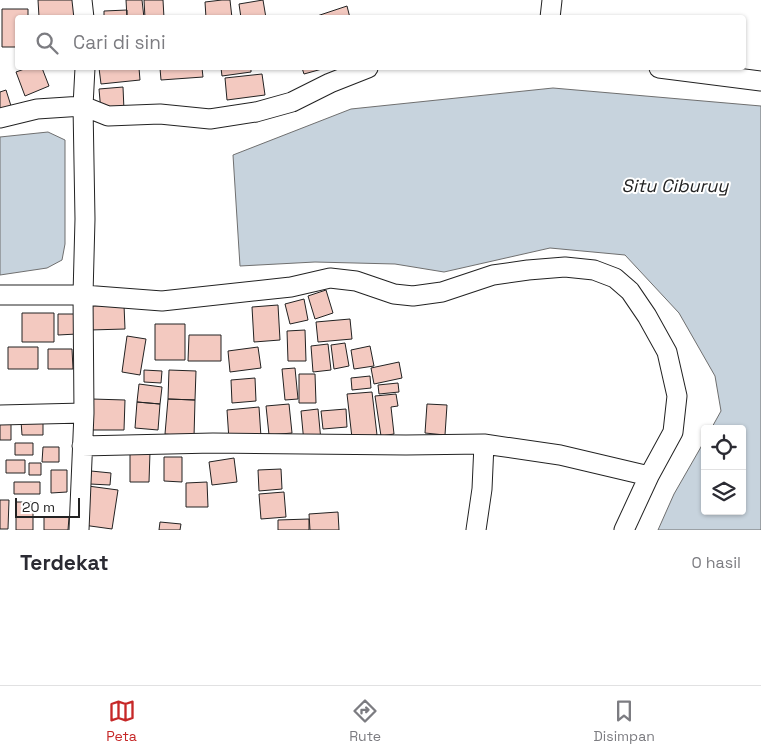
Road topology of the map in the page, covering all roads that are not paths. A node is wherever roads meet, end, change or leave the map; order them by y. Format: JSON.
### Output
{"nodes":[{"id":1,"x":82,"y":0,"type":"edge"},
{"id":2,"x":552,"y":0,"type":"edge"},
{"id":3,"x":84,"y":15,"type":"edge"},
{"id":4,"x":550,"y":15,"type":"edge"},
{"id":5,"x":85,"y":70,"type":"edge"},
{"id":6,"x":363,"y":70,"type":"edge"},
{"id":7,"x":675,"y":70,"type":"edge"},
{"id":8,"x":761,"y":81,"type":"edge"},
{"id":9,"x":83,"y":106,"type":"junction"},
{"id":10,"x":0,"y":118,"type":"edge"},
{"id":11,"x":0,"y":295,"type":"edge"},
{"id":12,"x":83,"y":295,"type":"junction"},
{"id":13,"x":84,"y":413,"type":"junction"},
{"id":14,"x":0,"y":415,"type":"edge"},
{"id":15,"x":484,"y":444,"type":"junction"},
{"id":16,"x":82,"y":446,"type":"junction"},
{"id":17,"x":649,"y":476,"type":"junction"},
{"id":18,"x":79,"y":530,"type":"edge"},
{"id":19,"x":476,"y":530,"type":"edge"},
{"id":20,"x":624,"y":530,"type":"edge"}],
"edges":[{"from":1,"to":3,"type":"street"},
{"from":2,"to":4,"type":"street"},
{"from":5,"to":9,"type":"street"},
{"from":6,"to":9,"type":"street"},
{"from":7,"to":8,"type":"street"},
{"from":9,"to":10,"type":"street"},
{"from":9,"to":12,"type":"street"},
{"from":11,"to":12,"type":"street"},
{"from":12,"to":13,"type":"street"},
{"from":12,"to":17,"type":"street"},
{"from":13,"to":14,"type":"street"},
{"from":13,"to":16,"type":"street"},
{"from":15,"to":16,"type":"street"},
{"from":15,"to":17,"type":"street"},
{"from":15,"to":19,"type":"street"},
{"from":16,"to":18,"type":"street"},
{"from":17,"to":20,"type":"street"}]}
